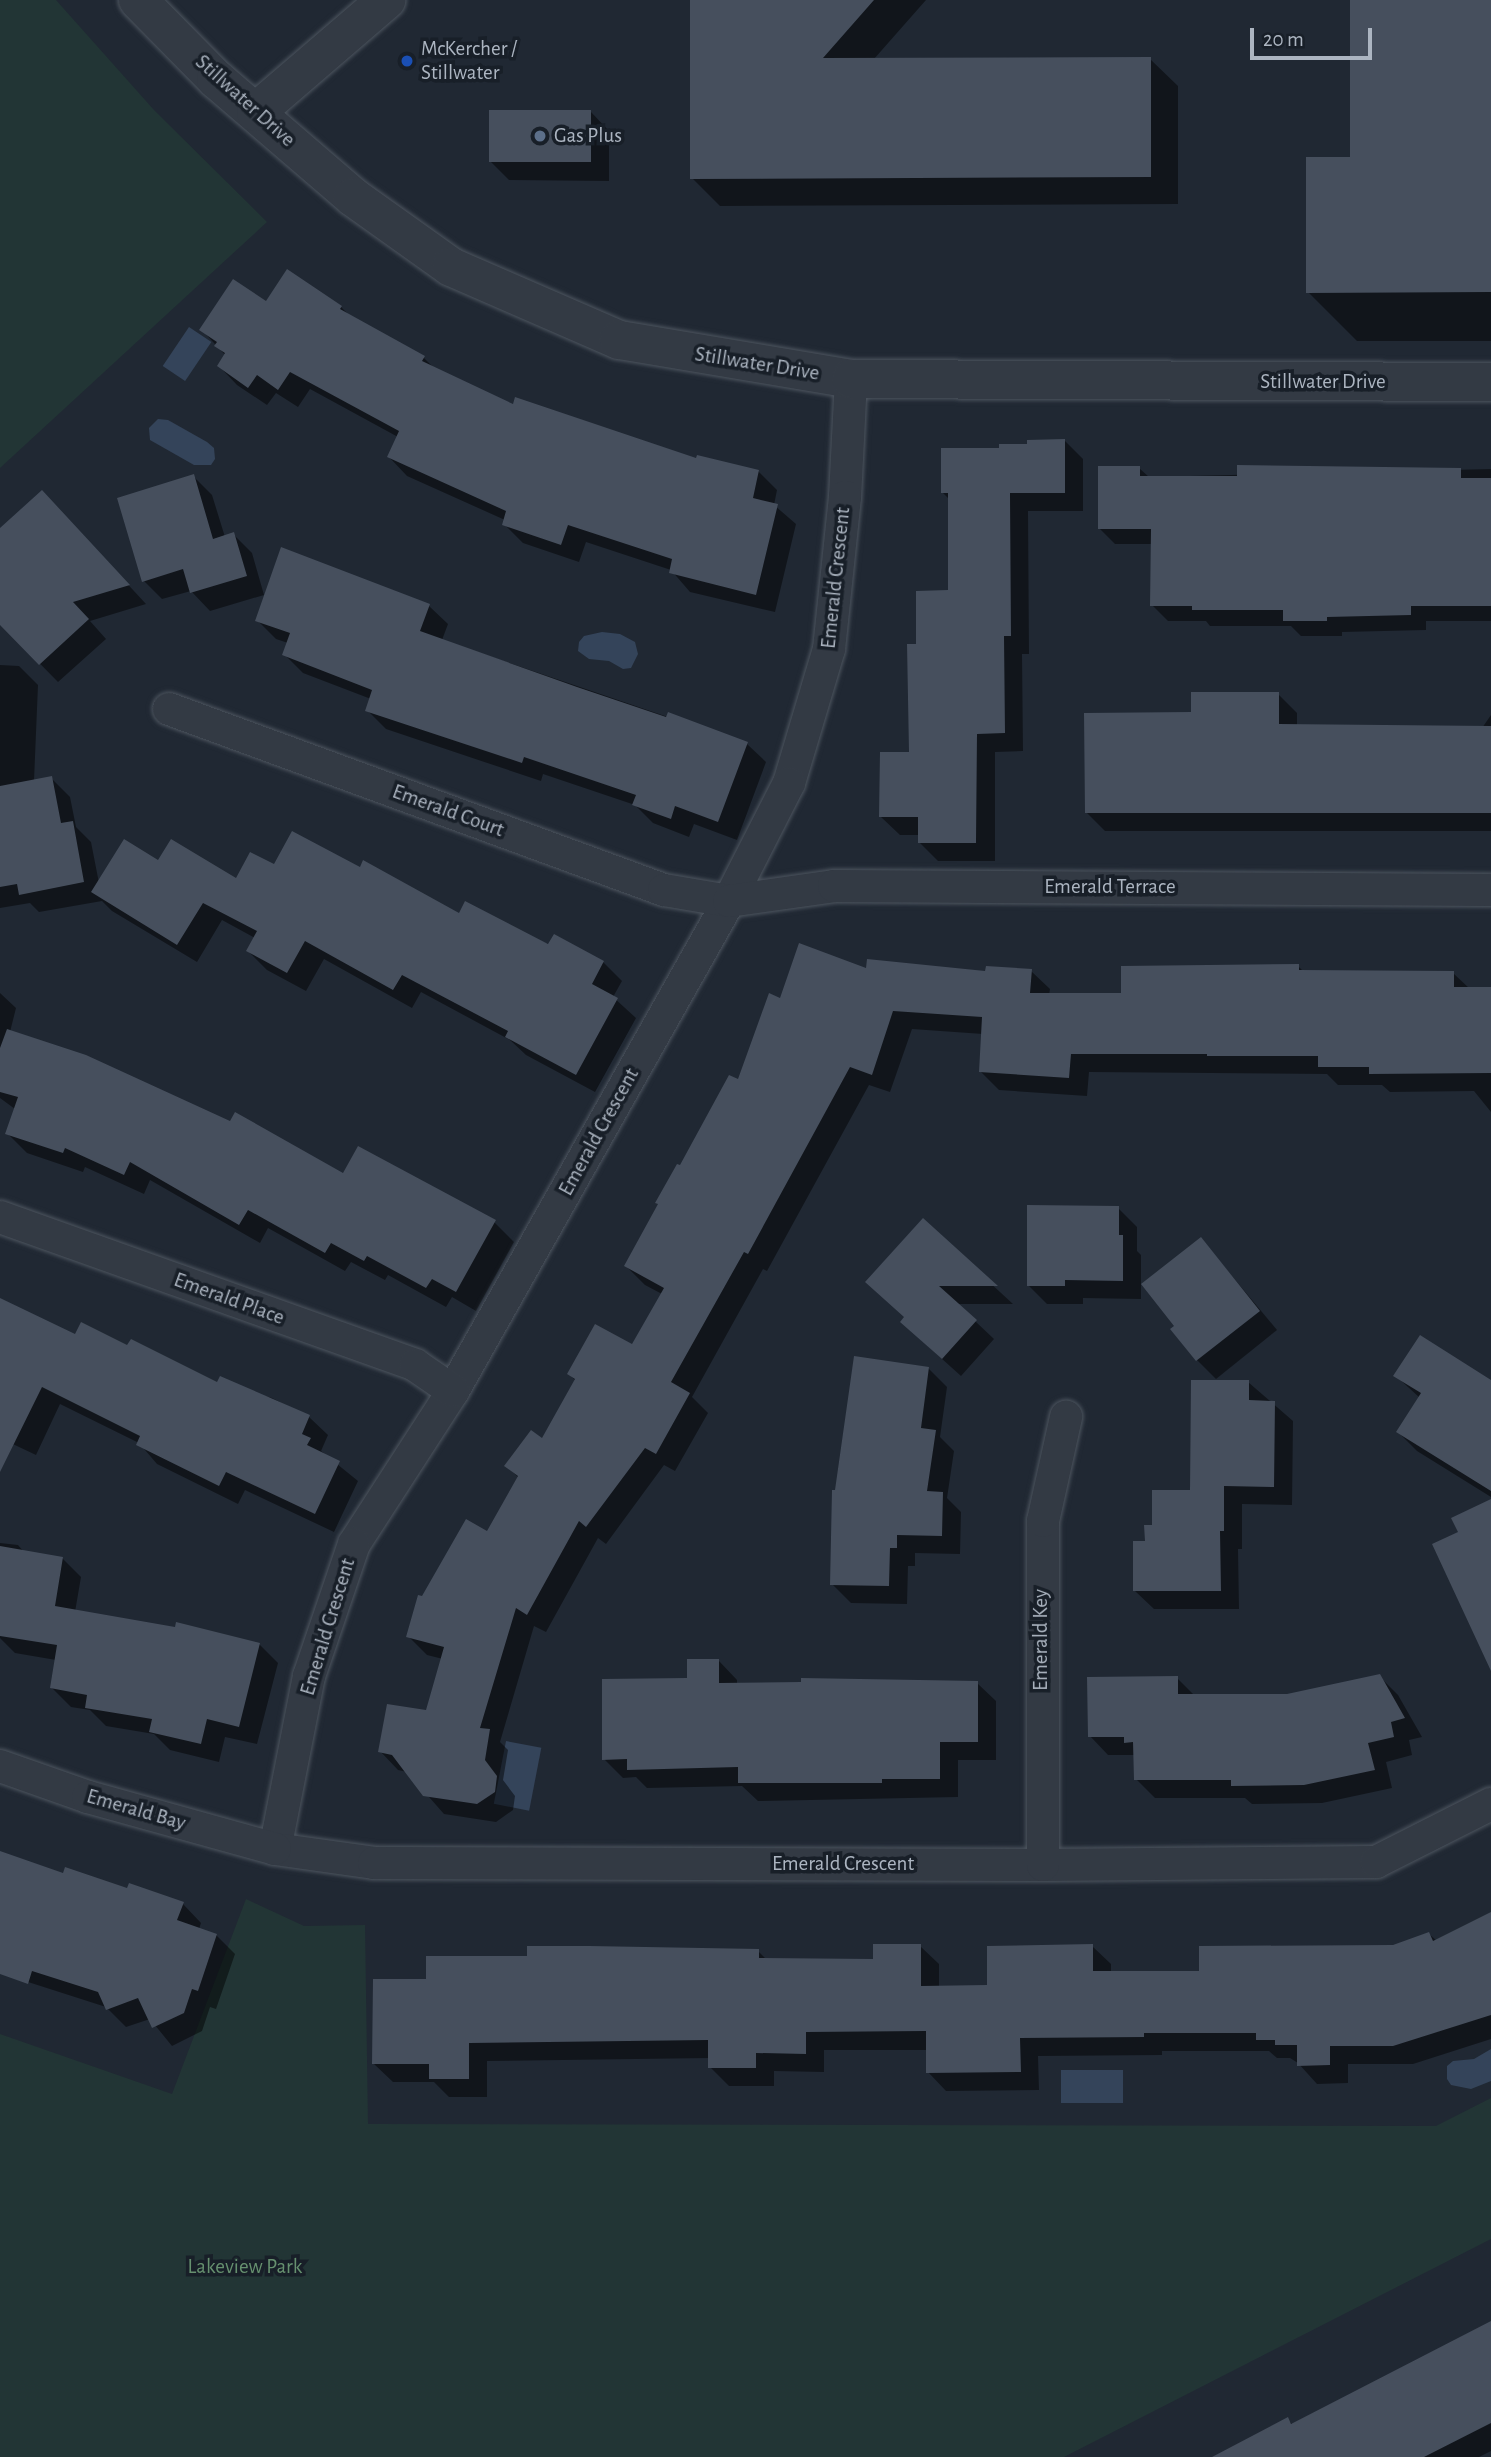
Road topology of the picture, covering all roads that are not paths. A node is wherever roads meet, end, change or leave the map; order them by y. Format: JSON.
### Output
{"nodes":[{"id":1,"x":138,"y":0,"type":"edge"},
{"id":2,"x":386,"y":0,"type":"edge"},
{"id":3,"x":256,"y":112,"type":"junction"},
{"id":4,"x":851,"y":379,"type":"junction"},
{"id":5,"x":1491,"y":382,"type":"edge"},
{"id":6,"x":169,"y":709,"type":"dead end"},
{"id":7,"x":1491,"y":890,"type":"edge"},
{"id":8,"x":729,"y":901,"type":"junction"},
{"id":9,"x":0,"y":1217,"type":"edge"},
{"id":10,"x":453,"y":1391,"type":"junction"},
{"id":11,"x":1066,"y":1417,"type":"dead end"},
{"id":12,"x":0,"y":1766,"type":"edge"},
{"id":13,"x":1491,"y":1804,"type":"edge"},
{"id":14,"x":275,"y":1849,"type":"junction"},
{"id":15,"x":1043,"y":1866,"type":"junction"}],
"edges":[{"from":1,"to":3,"type":"street","name":"Stillwater Drive"},
{"from":2,"to":3,"type":"street"},
{"from":3,"to":4,"type":"street","name":"Stillwater Drive"},
{"from":4,"to":5,"type":"street","name":"Stillwater Drive"},
{"from":4,"to":8,"type":"street","name":"Emerald Crescent"},
{"from":6,"to":8,"type":"street","name":"Emerald Court"},
{"from":7,"to":8,"type":"street","name":"Emerald Terrace"},
{"from":8,"to":10,"type":"street","name":"Emerald Crescent"},
{"from":9,"to":10,"type":"street","name":"Emerald Place"},
{"from":10,"to":14,"type":"street","name":"Emerald Crescent"},
{"from":11,"to":15,"type":"street","name":"Emerald Key"},
{"from":12,"to":14,"type":"street","name":"Emerald Bay"},
{"from":13,"to":15,"type":"street","name":"Emerald Crescent"},
{"from":14,"to":15,"type":"street","name":"Emerald Crescent"}]}
